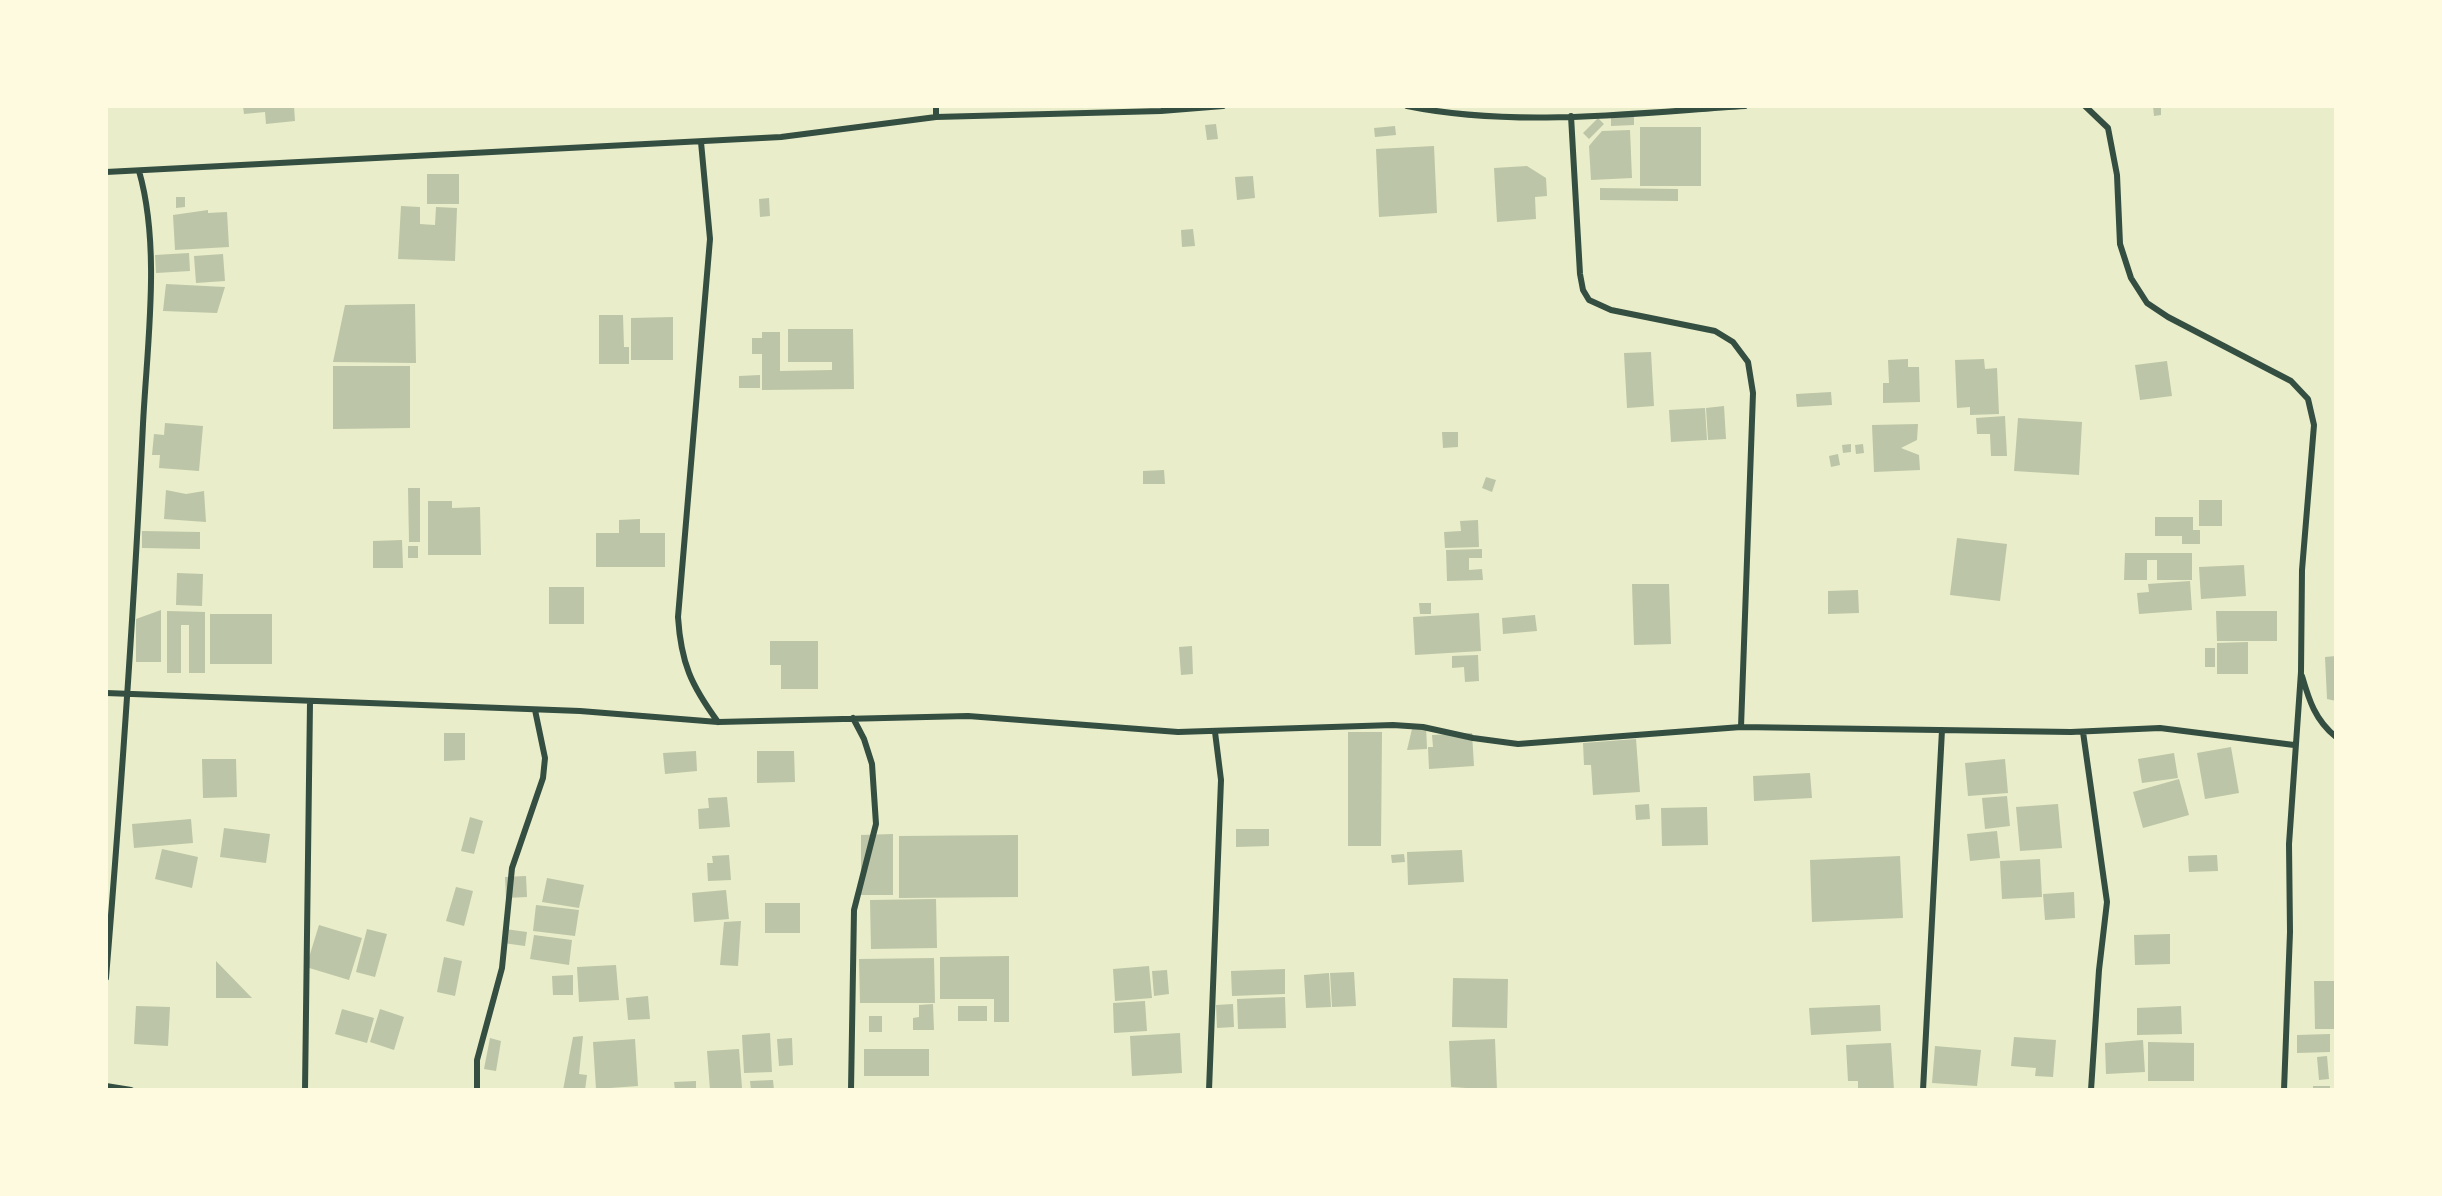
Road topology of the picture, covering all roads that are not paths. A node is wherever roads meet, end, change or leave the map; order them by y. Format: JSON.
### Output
{"nodes":[{"id":1,"x":936,"y":106,"type":"edge"},
{"id":2,"x":1223,"y":106,"type":"edge"},
{"id":3,"x":1407,"y":106,"type":"edge"},
{"id":4,"x":1745,"y":106,"type":"edge"},
{"id":5,"x":2085,"y":106,"type":"edge"},
{"id":6,"x":1571,"y":116,"type":"junction"},
{"id":7,"x":936,"y":117,"type":"junction"},
{"id":8,"x":701,"y":142,"type":"junction"},
{"id":9,"x":140,"y":171,"type":"junction"},
{"id":10,"x":106,"y":172,"type":"edge"},
{"id":11,"x":2301,"y":672,"type":"junction"},
{"id":12,"x":106,"y":693,"type":"edge"},
{"id":13,"x":128,"y":693,"type":"junction"},
{"id":14,"x":310,"y":702,"type":"junction"},
{"id":15,"x":535,"y":710,"type":"junction"},
{"id":16,"x":853,"y":718,"type":"junction"},
{"id":17,"x":718,"y":722,"type":"junction"},
{"id":18,"x":1741,"y":727,"type":"junction"},
{"id":19,"x":1942,"y":730,"type":"junction"},
{"id":20,"x":1215,"y":732,"type":"junction"},
{"id":21,"x":2083,"y":732,"type":"junction"},
{"id":22,"x":2336,"y":737,"type":"edge"},
{"id":23,"x":2294,"y":745,"type":"junction"},
{"id":24,"x":106,"y":978,"type":"edge"},
{"id":25,"x":106,"y":1086,"type":"edge"},
{"id":26,"x":131,"y":1089,"type":"edge"},
{"id":27,"x":305,"y":1089,"type":"edge"},
{"id":28,"x":477,"y":1089,"type":"edge"},
{"id":29,"x":851,"y":1089,"type":"edge"},
{"id":30,"x":1209,"y":1089,"type":"edge"},
{"id":31,"x":1923,"y":1089,"type":"edge"},
{"id":32,"x":2091,"y":1089,"type":"edge"},
{"id":33,"x":2284,"y":1089,"type":"edge"}],
"edges":[{"from":1,"to":7,"type":"street"},
{"from":2,"to":7,"type":"street"},
{"from":3,"to":6,"type":"street"},
{"from":4,"to":6,"type":"street"},
{"from":5,"to":11,"type":"street"},
{"from":6,"to":18,"type":"street"},
{"from":7,"to":8,"type":"street"},
{"from":8,"to":9,"type":"street"},
{"from":8,"to":17,"type":"street"},
{"from":9,"to":10,"type":"street"},
{"from":9,"to":13,"type":"street"},
{"from":11,"to":22,"type":"street"},
{"from":11,"to":23,"type":"street"},
{"from":12,"to":13,"type":"street"},
{"from":13,"to":14,"type":"street"},
{"from":13,"to":24,"type":"street"},
{"from":14,"to":15,"type":"street"},
{"from":14,"to":27,"type":"street"},
{"from":15,"to":17,"type":"street"},
{"from":15,"to":28,"type":"street"},
{"from":16,"to":17,"type":"street"},
{"from":16,"to":20,"type":"street"},
{"from":16,"to":29,"type":"street"},
{"from":18,"to":19,"type":"street"},
{"from":18,"to":20,"type":"street"},
{"from":19,"to":21,"type":"street"},
{"from":19,"to":31,"type":"street"},
{"from":20,"to":30,"type":"street"},
{"from":21,"to":23,"type":"street"},
{"from":21,"to":32,"type":"street"},
{"from":23,"to":33,"type":"street"},
{"from":25,"to":26,"type":"street"}]}
